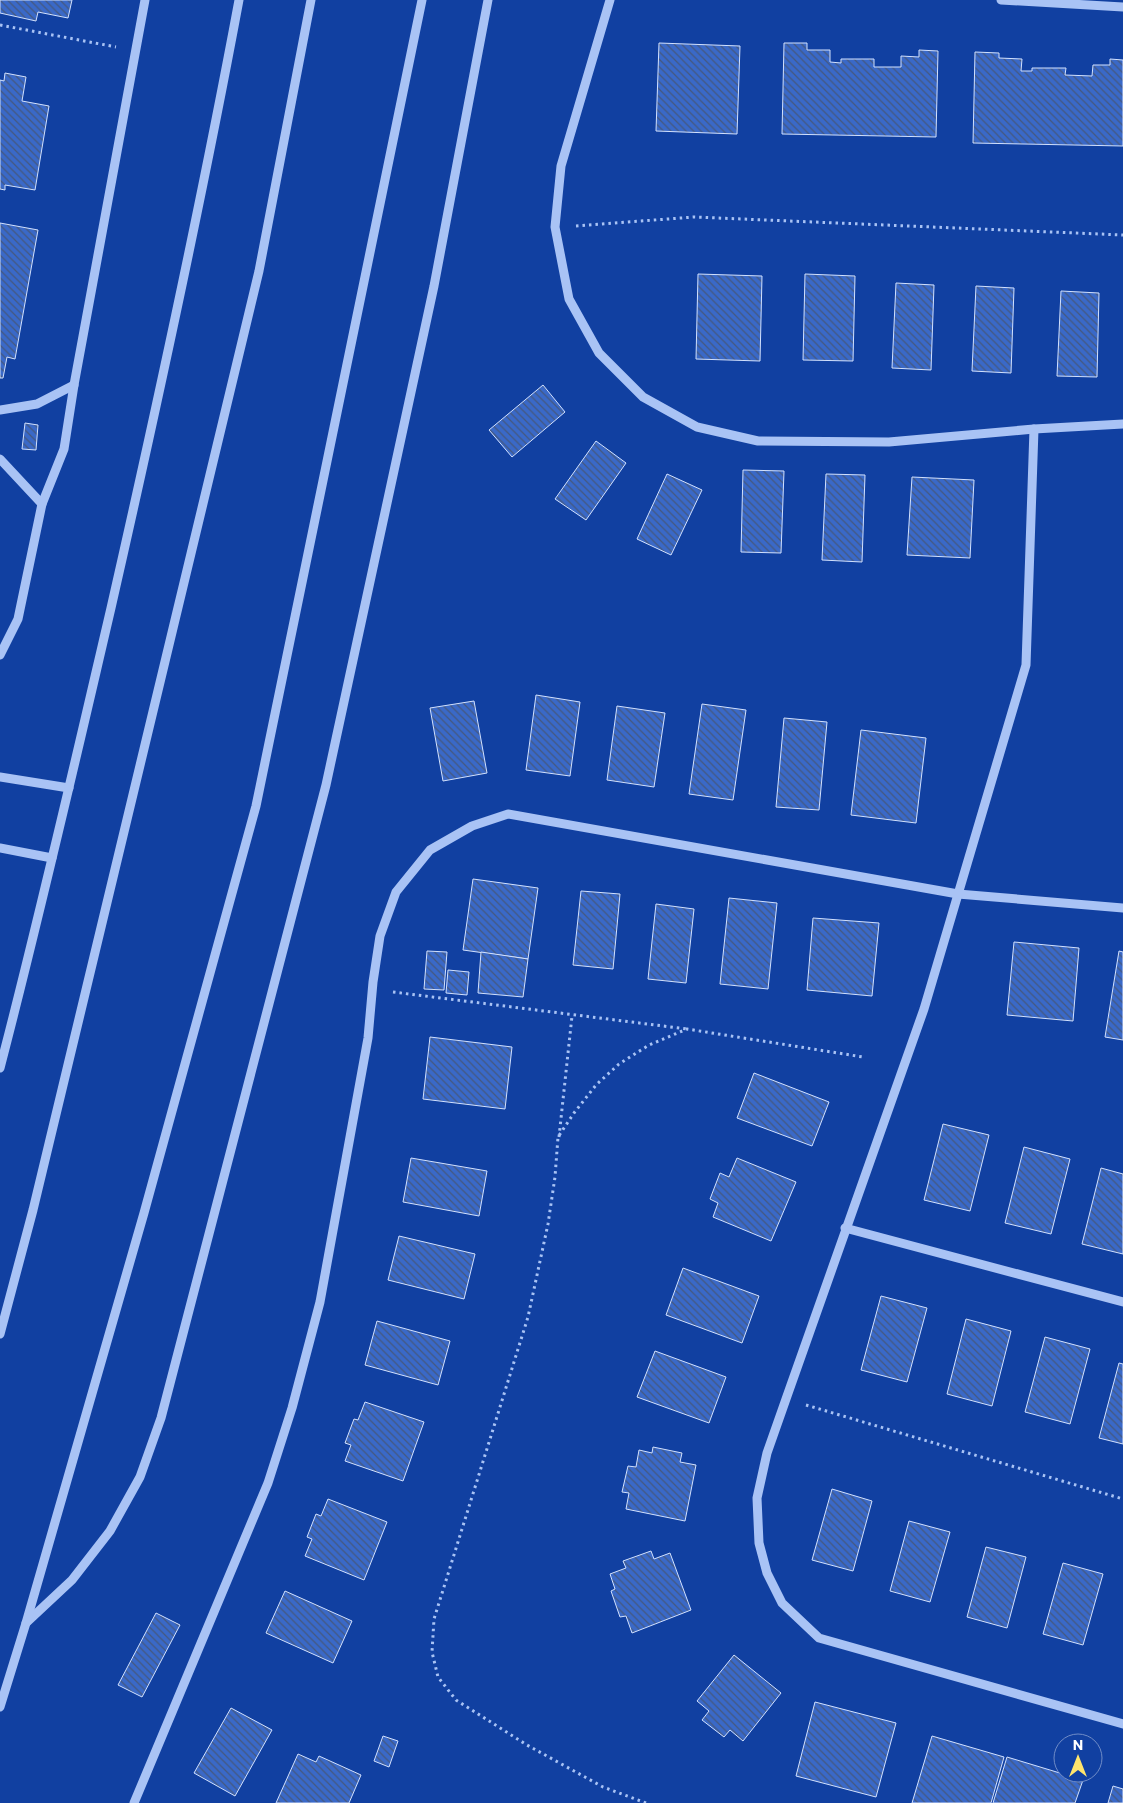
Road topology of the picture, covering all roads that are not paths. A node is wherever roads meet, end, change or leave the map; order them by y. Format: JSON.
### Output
{"nodes":[{"id":1,"x":145,"y":0,"type":"edge"},
{"id":2,"x":239,"y":0,"type":"edge"},
{"id":3,"x":311,"y":0,"type":"edge"},
{"id":4,"x":422,"y":0,"type":"edge"},
{"id":5,"x":488,"y":0,"type":"edge"},
{"id":6,"x":610,"y":0,"type":"edge"},
{"id":7,"x":1001,"y":0,"type":"edge"},
{"id":8,"x":1123,"y":7,"type":"edge"},
{"id":9,"x":74,"y":385,"type":"junction"},
{"id":10,"x":0,"y":410,"type":"edge"},
{"id":11,"x":1123,"y":424,"type":"edge"},
{"id":12,"x":1034,"y":428,"type":"junction"},
{"id":13,"x":0,"y":459,"type":"edge"},
{"id":14,"x":42,"y":504,"type":"junction"},
{"id":15,"x":0,"y":656,"type":"edge"},
{"id":16,"x":0,"y":777,"type":"edge"},
{"id":17,"x":69,"y":788,"type":"junction"},
{"id":18,"x":0,"y":848,"type":"edge"},
{"id":19,"x":52,"y":858,"type":"junction"},
{"id":20,"x":958,"y":894,"type":"junction"},
{"id":21,"x":1123,"y":908,"type":"edge"},
{"id":22,"x":0,"y":1068,"type":"edge"},
{"id":23,"x":845,"y":1228,"type":"junction"},
{"id":24,"x":1123,"y":1302,"type":"edge"},
{"id":25,"x":0,"y":1334,"type":"edge"},
{"id":26,"x":26,"y":1623,"type":"junction"},
{"id":27,"x":0,"y":1707,"type":"edge"},
{"id":28,"x":1123,"y":1724,"type":"edge"},
{"id":29,"x":138,"y":1802,"type":"edge"}],
"edges":[{"from":1,"to":9,"type":"street"},
{"from":2,"to":17,"type":"street"},
{"from":3,"to":25,"type":"street"},
{"from":4,"to":26,"type":"street"},
{"from":5,"to":26,"type":"street"},
{"from":6,"to":12,"type":"street"},
{"from":7,"to":8,"type":"street"},
{"from":9,"to":10,"type":"street"},
{"from":9,"to":14,"type":"street"},
{"from":11,"to":12,"type":"street"},
{"from":12,"to":20,"type":"street"},
{"from":13,"to":14,"type":"street"},
{"from":14,"to":15,"type":"street"},
{"from":16,"to":17,"type":"street"},
{"from":17,"to":19,"type":"street"},
{"from":18,"to":19,"type":"street"},
{"from":19,"to":22,"type":"street"},
{"from":20,"to":21,"type":"street"},
{"from":20,"to":23,"type":"street"},
{"from":20,"to":29,"type":"street"},
{"from":23,"to":24,"type":"street"},
{"from":23,"to":28,"type":"street"},
{"from":26,"to":27,"type":"street"}]}
